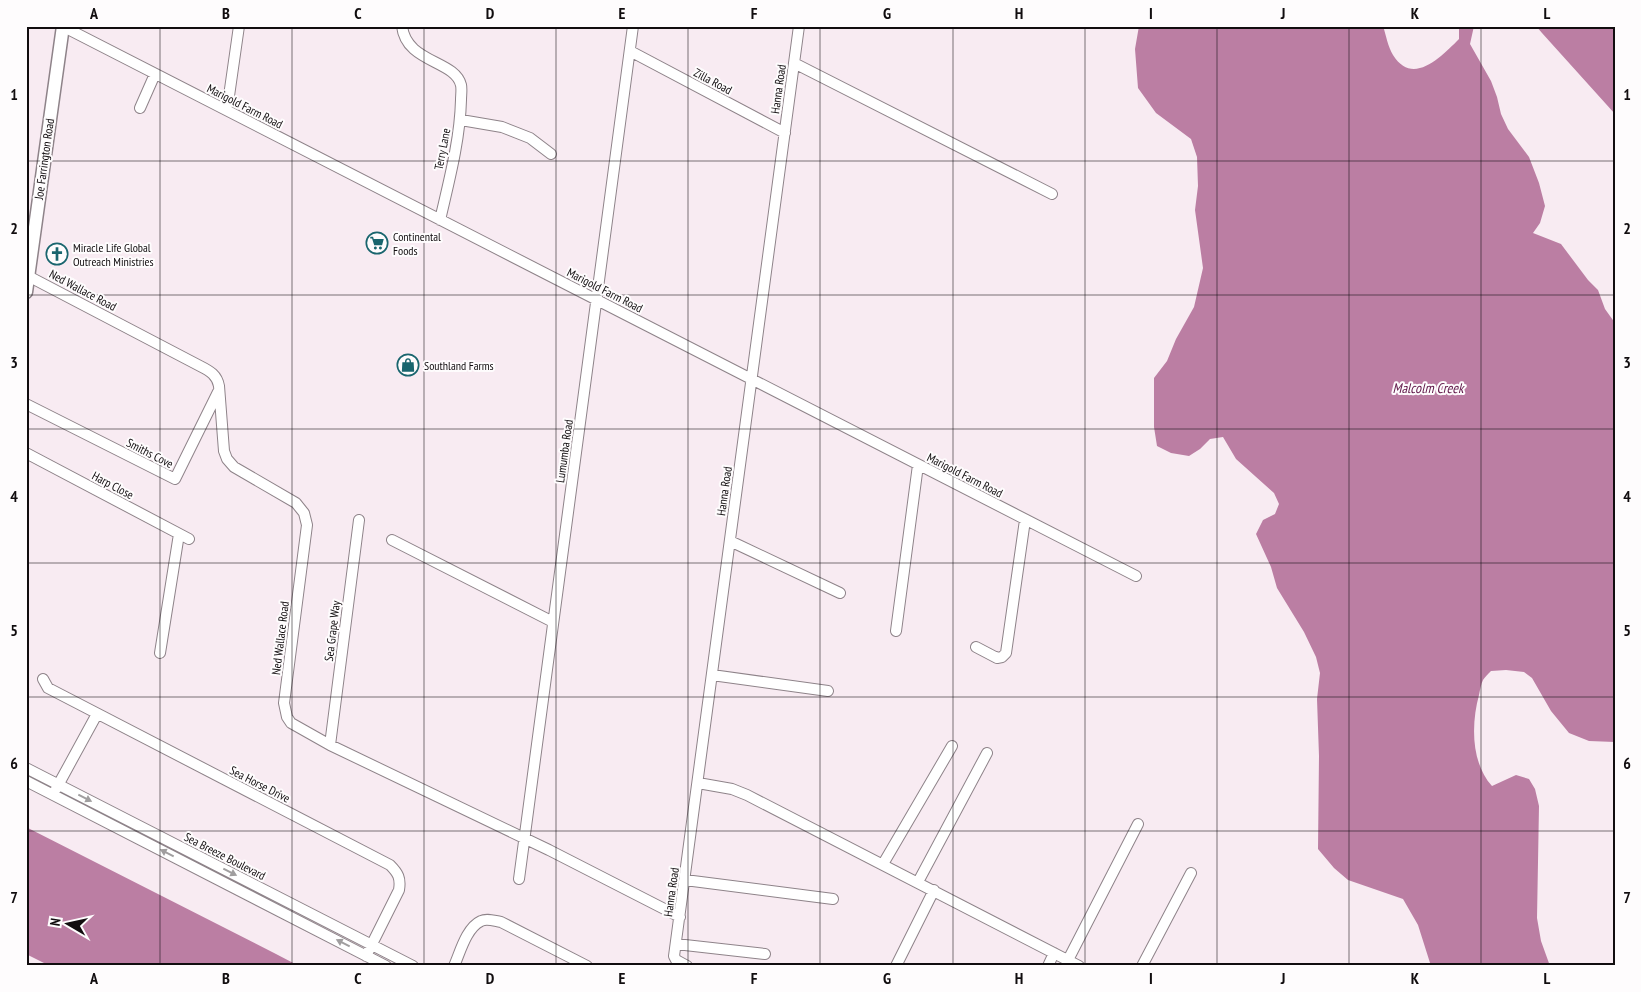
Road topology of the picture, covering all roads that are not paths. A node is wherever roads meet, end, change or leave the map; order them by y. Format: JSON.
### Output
{"nodes":[{"id":1,"x":62,"y":26,"type":"edge"},
{"id":2,"x":239,"y":26,"type":"edge"},
{"id":3,"x":402,"y":26,"type":"edge"},
{"id":4,"x":634,"y":26,"type":"edge"},
{"id":5,"x":799,"y":26,"type":"edge"},
{"id":6,"x":630,"y":51,"type":"junction"},
{"id":7,"x":794,"y":63,"type":"junction"},
{"id":8,"x":155,"y":74,"type":"junction"},
{"id":9,"x":140,"y":108,"type":"dead end"},
{"id":10,"x":225,"y":109,"type":"junction"},
{"id":11,"x":461,"y":120,"type":"junction"},
{"id":12,"x":785,"y":133,"type":"junction"},
{"id":13,"x":552,"y":154,"type":"dead end"},
{"id":14,"x":1052,"y":194,"type":"dead end"},
{"id":15,"x":440,"y":220,"type":"junction"},
{"id":16,"x":30,"y":236,"type":"edge"},
{"id":17,"x":28,"y":276,"type":"junction"},
{"id":18,"x":26,"y":292,"type":"edge"},
{"id":19,"x":597,"y":300,"type":"junction"},
{"id":20,"x":752,"y":380,"type":"junction"},
{"id":21,"x":219,"y":390,"type":"junction"},
{"id":22,"x":26,"y":404,"type":"edge"},
{"id":23,"x":26,"y":453,"type":"edge"},
{"id":24,"x":918,"y":465,"type":"junction"},
{"id":25,"x":359,"y":520,"type":"dead end"},
{"id":26,"x":1025,"y":520,"type":"junction"},
{"id":27,"x":179,"y":534,"type":"junction"},
{"id":28,"x":189,"y":539,"type":"dead end"},
{"id":29,"x":392,"y":540,"type":"dead end"},
{"id":30,"x":730,"y":541,"type":"junction"},
{"id":31,"x":1136,"y":576,"type":"dead end"},
{"id":32,"x":840,"y":593,"type":"dead end"},
{"id":33,"x":554,"y":622,"type":"junction"},
{"id":34,"x":896,"y":631,"type":"dead end"},
{"id":35,"x":976,"y":647,"type":"dead end"},
{"id":36,"x":160,"y":654,"type":"dead end"},
{"id":37,"x":712,"y":675,"type":"junction"},
{"id":38,"x":43,"y":679,"type":"dead end"},
{"id":39,"x":828,"y":691,"type":"dead end"},
{"id":40,"x":96,"y":714,"type":"junction"},
{"id":41,"x":330,"y":745,"type":"junction"},
{"id":42,"x":952,"y":746,"type":"dead end"},
{"id":43,"x":987,"y":753,"type":"dead end"},
{"id":44,"x":26,"y":768,"type":"edge"},
{"id":45,"x":26,"y":781,"type":"edge"},
{"id":46,"x":698,"y":783,"type":"junction"},
{"id":47,"x":58,"y":785,"type":"junction"},
{"id":48,"x":53,"y":794,"type":"junction"},
{"id":49,"x":1138,"y":824,"type":"dead end"},
{"id":50,"x":524,"y":839,"type":"junction"},
{"id":51,"x":884,"y":864,"type":"junction"},
{"id":52,"x":1191,"y":873,"type":"dead end"},
{"id":53,"x":519,"y":879,"type":"dead end"},
{"id":54,"x":685,"y":880,"type":"junction"},
{"id":55,"x":918,"y":882,"type":"junction"},
{"id":56,"x":934,"y":890,"type":"junction"},
{"id":57,"x":833,"y":899,"type":"dead end"},
{"id":58,"x":680,"y":917,"type":"junction"},
{"id":59,"x":676,"y":944,"type":"junction"},
{"id":60,"x":372,"y":945,"type":"junction"},
{"id":61,"x":1054,"y":953,"type":"junction"},
{"id":62,"x":765,"y":954,"type":"dead end"},
{"id":63,"x":366,"y":956,"type":"junction"},
{"id":64,"x":1068,"y":960,"type":"junction"},
{"id":65,"x":386,"y":966,"type":"edge"},
{"id":66,"x":413,"y":966,"type":"edge"},
{"id":67,"x":454,"y":966,"type":"edge"},
{"id":68,"x":587,"y":966,"type":"edge"},
{"id":69,"x":687,"y":966,"type":"edge"},
{"id":70,"x":896,"y":966,"type":"edge"},
{"id":71,"x":1048,"y":966,"type":"edge"},
{"id":72,"x":1079,"y":966,"type":"edge"},
{"id":73,"x":1142,"y":966,"type":"edge"}],
"edges":[{"from":1,"to":8,"type":"street","name":"Marigold Farm Road"},
{"from":1,"to":16,"type":"main road","name":"Joe Farrington Road"},
{"from":2,"to":10,"type":"street"},
{"from":3,"to":11,"type":"street"},
{"from":4,"to":6,"type":"street","name":"Lumumba Road"},
{"from":5,"to":7,"type":"street","name":"Hanna Road"},
{"from":6,"to":12,"type":"street","name":"Zilla Road"},
{"from":6,"to":19,"type":"street","name":"Lumumba Road"},
{"from":7,"to":12,"type":"street","name":"Hanna Road"},
{"from":7,"to":14,"type":"street"},
{"from":8,"to":9,"type":"street"},
{"from":8,"to":10,"type":"street","name":"Marigold Farm Road"},
{"from":10,"to":15,"type":"street","name":"Marigold Farm Road"},
{"from":11,"to":13,"type":"street","name":"Terry Lane"},
{"from":11,"to":15,"type":"street","name":"Terry Lane"},
{"from":12,"to":20,"type":"street","name":"Hanna Road"},
{"from":15,"to":19,"type":"street","name":"Marigold Farm Road"},
{"from":16,"to":17,"type":"main road","name":"Joe Farrington Road"},
{"from":17,"to":18,"type":"main road","name":"Joe Farrington Road"},
{"from":17,"to":21,"type":"street","name":"Ned Wallace Road"},
{"from":19,"to":20,"type":"street","name":"Marigold Farm Road"},
{"from":19,"to":33,"type":"street","name":"Lumumba Road"},
{"from":20,"to":24,"type":"street","name":"Marigold Farm Road"},
{"from":20,"to":30,"type":"street","name":"Hanna Road"},
{"from":21,"to":22,"type":"street","name":"Smiths Cove"},
{"from":21,"to":41,"type":"street","name":"Ned Wallace Road"},
{"from":23,"to":27,"type":"street","name":"Harp Close"},
{"from":24,"to":26,"type":"street","name":"Marigold Farm Road"},
{"from":24,"to":34,"type":"street"},
{"from":25,"to":41,"type":"street","name":"Sea Grape Way"},
{"from":26,"to":31,"type":"street","name":"Marigold Farm Road"},
{"from":26,"to":35,"type":"street"},
{"from":27,"to":28,"type":"street","name":"Harp Close"},
{"from":27,"to":36,"type":"street"},
{"from":29,"to":33,"type":"street"},
{"from":30,"to":32,"type":"street"},
{"from":30,"to":37,"type":"street","name":"Hanna Road"},
{"from":33,"to":50,"type":"street","name":"Lumumba Road"},
{"from":37,"to":39,"type":"street"},
{"from":37,"to":46,"type":"street","name":"Hanna Road"},
{"from":38,"to":40,"type":"street","name":"Sea Horse Drive"},
{"from":40,"to":47,"type":"street"},
{"from":40,"to":60,"type":"street","name":"Sea Horse Drive"},
{"from":41,"to":50,"type":"street","name":"Ned Wallace Road"},
{"from":42,"to":51,"type":"street"},
{"from":43,"to":55,"type":"street"},
{"from":44,"to":47,"type":"street","name":"Sea Breeze Boulevard"},
{"from":45,"to":48,"type":"street","name":"Sea Breeze Boulevard"},
{"from":46,"to":51,"type":"street"},
{"from":46,"to":54,"type":"street","name":"Hanna Road"},
{"from":47,"to":48,"type":"street"},
{"from":47,"to":60,"type":"street","name":"Sea Breeze Boulevard","one_way":true},
{"from":63,"to":48,"type":"street","name":"Sea Breeze Boulevard","one_way":true},
{"from":49,"to":64,"type":"street"},
{"from":50,"to":53,"type":"street","name":"Lumumba Road"},
{"from":50,"to":58,"type":"street","name":"Ned Wallace Road"},
{"from":51,"to":55,"type":"street"},
{"from":52,"to":73,"type":"street"},
{"from":54,"to":57,"type":"street"},
{"from":54,"to":58,"type":"street","name":"Hanna Road"},
{"from":55,"to":56,"type":"street"},
{"from":56,"to":61,"type":"street"},
{"from":56,"to":70,"type":"street"},
{"from":58,"to":59,"type":"street","name":"Hanna Road"},
{"from":59,"to":62,"type":"street"},
{"from":59,"to":69,"type":"street","name":"Hanna Road"},
{"from":60,"to":63,"type":"street","name":"Sea Horse Drive"},
{"from":60,"to":66,"type":"street","name":"Sea Breeze Boulevard"},
{"from":61,"to":64,"type":"street"},
{"from":61,"to":71,"type":"street"},
{"from":63,"to":65,"type":"street","name":"Sea Breeze Boulevard"},
{"from":64,"to":72,"type":"street"},
{"from":67,"to":68,"type":"street"}]}
